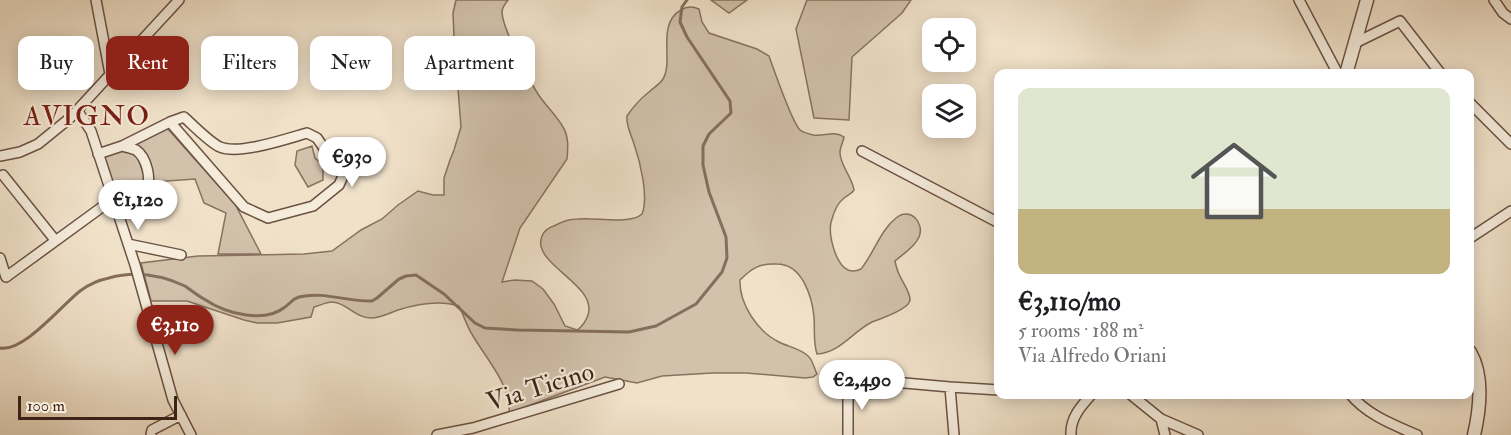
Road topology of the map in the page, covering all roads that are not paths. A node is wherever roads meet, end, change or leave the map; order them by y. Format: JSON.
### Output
{"nodes":[{"id":1,"x":96,"y":0,"type":"edge"},
{"id":2,"x":179,"y":0,"type":"edge"},
{"id":3,"x":1299,"y":0,"type":"edge"},
{"id":4,"x":1366,"y":0,"type":"edge"},
{"id":5,"x":1494,"y":0,"type":"edge"},
{"id":6,"x":1511,"y":19,"type":"edge"},
{"id":7,"x":145,"y":36,"type":"edge"},
{"id":8,"x":1354,"y":43,"type":"junction"},
{"id":9,"x":106,"y":53,"type":"edge"},
{"id":10,"x":1335,"y":69,"type":"edge"},
{"id":11,"x":1347,"y":69,"type":"edge"},
{"id":12,"x":1437,"y":69,"type":"edge"},
{"id":13,"x":106,"y":78,"type":"edge"},
{"id":14,"x":1474,"y":107,"type":"edge"},
{"id":15,"x":77,"y":110,"type":"junction"},
{"id":16,"x":170,"y":122,"type":"junction"},
{"id":17,"x":1511,"y":144,"type":"edge"},
{"id":18,"x":122,"y":146,"type":"junction"},
{"id":19,"x":862,"y":151,"type":"dead end"},
{"id":20,"x":98,"y":154,"type":"junction"},
{"id":21,"x":0,"y":156,"type":"edge"},
{"id":22,"x":3,"y":175,"type":"dead end"},
{"id":23,"x":114,"y":203,"type":"junction"},
{"id":24,"x":1511,"y":211,"type":"edge"},
{"id":25,"x":994,"y":221,"type":"edge"},
{"id":26,"x":1474,"y":235,"type":"edge"},
{"id":27,"x":56,"y":240,"type":"junction"},
{"id":28,"x":128,"y":244,"type":"junction"},
{"id":29,"x":181,"y":255,"type":"dead end"},
{"id":30,"x":0,"y":258,"type":"edge"},
{"id":31,"x":1474,"y":359,"type":"edge"},
{"id":32,"x":619,"y":384,"type":"dead end"},
{"id":33,"x":950,"y":387,"type":"junction"},
{"id":34,"x":994,"y":390,"type":"edge"},
{"id":35,"x":1088,"y":399,"type":"edge"},
{"id":36,"x":1136,"y":399,"type":"edge"},
{"id":37,"x":1354,"y":399,"type":"edge"},
{"id":38,"x":181,"y":415,"type":"junction"},
{"id":39,"x":1161,"y":419,"type":"junction"},
{"id":40,"x":152,"y":435,"type":"edge"},
{"id":41,"x":191,"y":435,"type":"edge"},
{"id":42,"x":437,"y":435,"type":"edge"},
{"id":43,"x":848,"y":435,"type":"edge"},
{"id":44,"x":954,"y":435,"type":"edge"},
{"id":45,"x":1071,"y":435,"type":"edge"},
{"id":46,"x":1165,"y":435,"type":"edge"},
{"id":47,"x":1198,"y":435,"type":"edge"},
{"id":48,"x":1417,"y":435,"type":"edge"},
{"id":49,"x":1474,"y":435,"type":"edge"}],
"edges":[{"from":1,"to":9,"type":"street"},
{"from":2,"to":7,"type":"street"},
{"from":3,"to":10,"type":"street"},
{"from":4,"to":8,"type":"street"},
{"from":5,"to":6,"type":"street"},
{"from":8,"to":11,"type":"street"},
{"from":8,"to":12,"type":"street"},
{"from":13,"to":15,"type":"street"},
{"from":14,"to":17,"type":"street"},
{"from":15,"to":20,"type":"street"},
{"from":15,"to":21,"type":"street"},
{"from":16,"to":16,"type":"street"},
{"from":16,"to":18,"type":"street"},
{"from":18,"to":20,"type":"street"},
{"from":18,"to":23,"type":"street"},
{"from":19,"to":25,"type":"street"},
{"from":20,"to":23,"type":"street"},
{"from":22,"to":27,"type":"street"},
{"from":23,"to":27,"type":"street"},
{"from":23,"to":28,"type":"street"},
{"from":24,"to":26,"type":"street"},
{"from":27,"to":30,"type":"street"},
{"from":28,"to":29,"type":"street"},
{"from":28,"to":38,"type":"street"},
{"from":31,"to":49,"type":"street"},
{"from":32,"to":42,"type":"street","name":"Via Ticino"},
{"from":33,"to":34,"type":"street"},
{"from":33,"to":43,"type":"street"},
{"from":33,"to":44,"type":"street"},
{"from":35,"to":45,"type":"street"},
{"from":36,"to":39,"type":"street"},
{"from":37,"to":48,"type":"street"},
{"from":38,"to":40,"type":"street"},
{"from":38,"to":41,"type":"street"},
{"from":39,"to":46,"type":"street"},
{"from":39,"to":47,"type":"street"}]}
